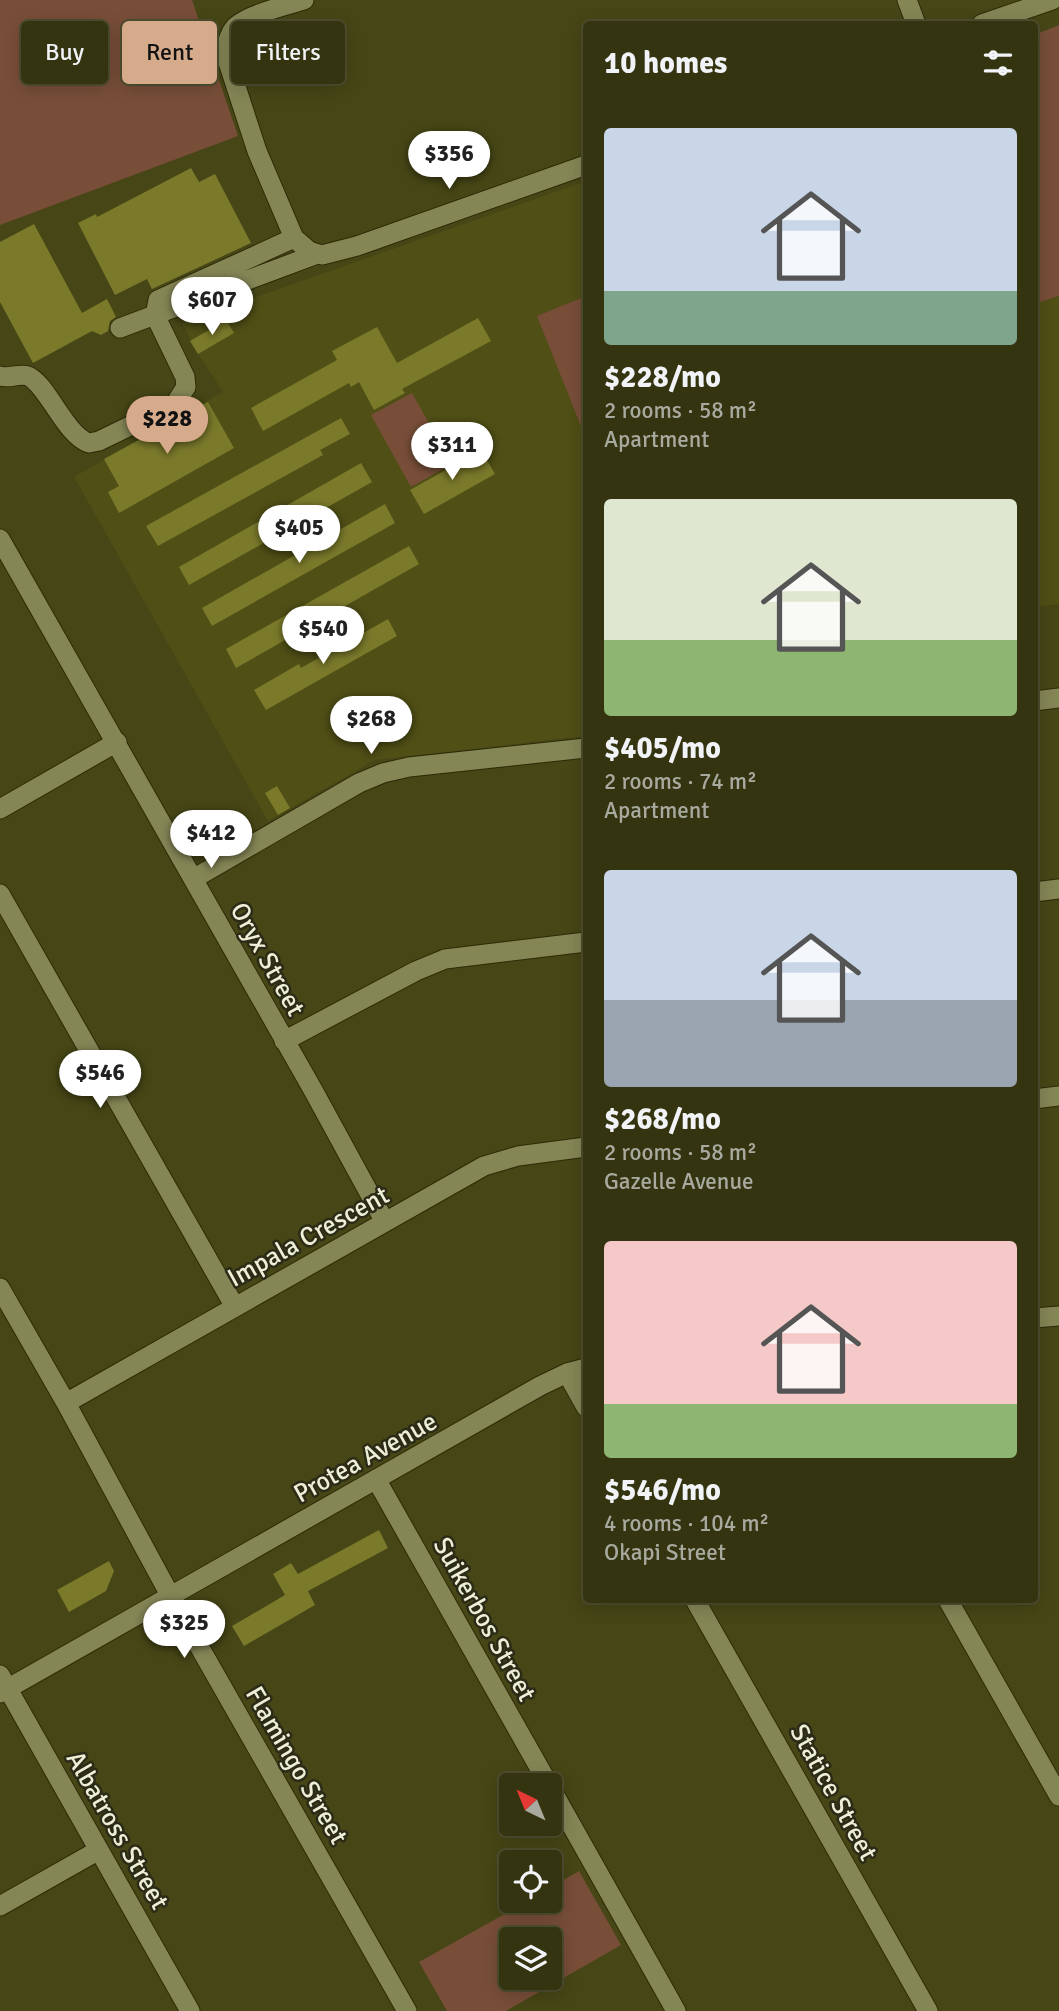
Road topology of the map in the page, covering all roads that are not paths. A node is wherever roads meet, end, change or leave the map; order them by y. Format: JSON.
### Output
{"nodes":[{"id":1,"x":304,"y":0,"type":"edge"},
{"id":2,"x":907,"y":0,"type":"edge"},
{"id":3,"x":1052,"y":0,"type":"edge"},
{"id":4,"x":915,"y":21,"type":"edge"},
{"id":5,"x":991,"y":21,"type":"edge"},
{"id":6,"x":583,"y":166,"type":"edge"},
{"id":7,"x":294,"y":238,"type":"junction"},
{"id":8,"x":319,"y":255,"type":"junction"},
{"id":9,"x":155,"y":316,"type":"junction"},
{"id":10,"x":120,"y":328,"type":"dead end"},
{"id":11,"x":0,"y":376,"type":"edge"},
{"id":12,"x":0,"y":538,"type":"edge"},
{"id":13,"x":1059,"y":698,"type":"edge"},
{"id":14,"x":1038,"y":701,"type":"edge"},
{"id":15,"x":117,"y":742,"type":"junction"},
{"id":16,"x":583,"y":748,"type":"edge"},
{"id":17,"x":0,"y":809,"type":"edge"},
{"id":18,"x":193,"y":879,"type":"junction"},
{"id":19,"x":1059,"y":889,"type":"edge"},
{"id":20,"x":1038,"y":892,"type":"edge"},
{"id":21,"x":0,"y":894,"type":"edge"},
{"id":22,"x":583,"y":942,"type":"edge"},
{"id":23,"x":284,"y":1041,"type":"junction"},
{"id":24,"x":1059,"y":1097,"type":"edge"},
{"id":25,"x":1038,"y":1099,"type":"edge"},
{"id":26,"x":583,"y":1147,"type":"edge"},
{"id":27,"x":385,"y":1222,"type":"junction"},
{"id":28,"x":0,"y":1288,"type":"edge"},
{"id":29,"x":235,"y":1307,"type":"junction"},
{"id":30,"x":1059,"y":1316,"type":"edge"},
{"id":31,"x":1038,"y":1318,"type":"edge"},
{"id":32,"x":583,"y":1369,"type":"edge"},
{"id":33,"x":567,"y":1373,"type":"junction"},
{"id":34,"x":583,"y":1402,"type":"edge"},
{"id":35,"x":66,"y":1403,"type":"junction"},
{"id":36,"x":376,"y":1479,"type":"junction"},
{"id":37,"x":172,"y":1597,"type":"junction"},
{"id":38,"x":697,"y":1603,"type":"edge"},
{"id":39,"x":950,"y":1603,"type":"edge"},
{"id":40,"x":3,"y":1685,"type":"edge"},
{"id":41,"x":542,"y":1773,"type":"edge"},
{"id":42,"x":1059,"y":1796,"type":"edge"},
{"id":43,"x":562,"y":1809,"type":"edge"},
{"id":44,"x":99,"y":1850,"type":"junction"},
{"id":45,"x":0,"y":1906,"type":"edge"},
{"id":46,"x":190,"y":2011,"type":"edge"},
{"id":47,"x":407,"y":2011,"type":"edge"},
{"id":48,"x":676,"y":2011,"type":"edge"},
{"id":49,"x":928,"y":2011,"type":"edge"}],
"edges":[{"from":1,"to":7,"type":"street"},
{"from":2,"to":4,"type":"street"},
{"from":3,"to":5,"type":"street"},
{"from":6,"to":8,"type":"street"},
{"from":7,"to":8,"type":"street"},
{"from":7,"to":9,"type":"street"},
{"from":8,"to":9,"type":"street"},
{"from":9,"to":10,"type":"street"},
{"from":9,"to":11,"type":"street"},
{"from":12,"to":15,"type":"street","name":"Oryx Street"},
{"from":13,"to":14,"type":"street"},
{"from":15,"to":17,"type":"street"},
{"from":15,"to":18,"type":"street","name":"Oryx Street"},
{"from":16,"to":18,"type":"street"},
{"from":18,"to":23,"type":"street","name":"Oryx Street"},
{"from":19,"to":20,"type":"street"},
{"from":21,"to":29,"type":"street"},
{"from":22,"to":23,"type":"street"},
{"from":23,"to":27,"type":"street","name":"Oryx Street"},
{"from":24,"to":25,"type":"street"},
{"from":26,"to":27,"type":"street","name":"Impala Crescent"},
{"from":27,"to":29,"type":"street","name":"Impala Crescent"},
{"from":28,"to":35,"type":"street","name":"Flamingo Street"},
{"from":29,"to":35,"type":"street","name":"Impala Crescent"},
{"from":30,"to":31,"type":"street"},
{"from":32,"to":33,"type":"street","name":"Protea Avenue"},
{"from":33,"to":34,"type":"street"},
{"from":33,"to":36,"type":"street","name":"Protea Avenue"},
{"from":35,"to":37,"type":"street","name":"Flamingo Street"},
{"from":36,"to":37,"type":"street","name":"Protea Avenue"},
{"from":36,"to":41,"type":"street","name":"Suikerbos Street"},
{"from":37,"to":40,"type":"street","name":"Protea Avenue"},
{"from":37,"to":47,"type":"street","name":"Flamingo Street"},
{"from":38,"to":49,"type":"street","name":"Statice Street"},
{"from":39,"to":42,"type":"street"},
{"from":40,"to":44,"type":"street","name":"Albatross Street"},
{"from":43,"to":48,"type":"street","name":"Suikerbos Street"},
{"from":44,"to":45,"type":"street"},
{"from":44,"to":46,"type":"street","name":"Albatross Street"}]}
